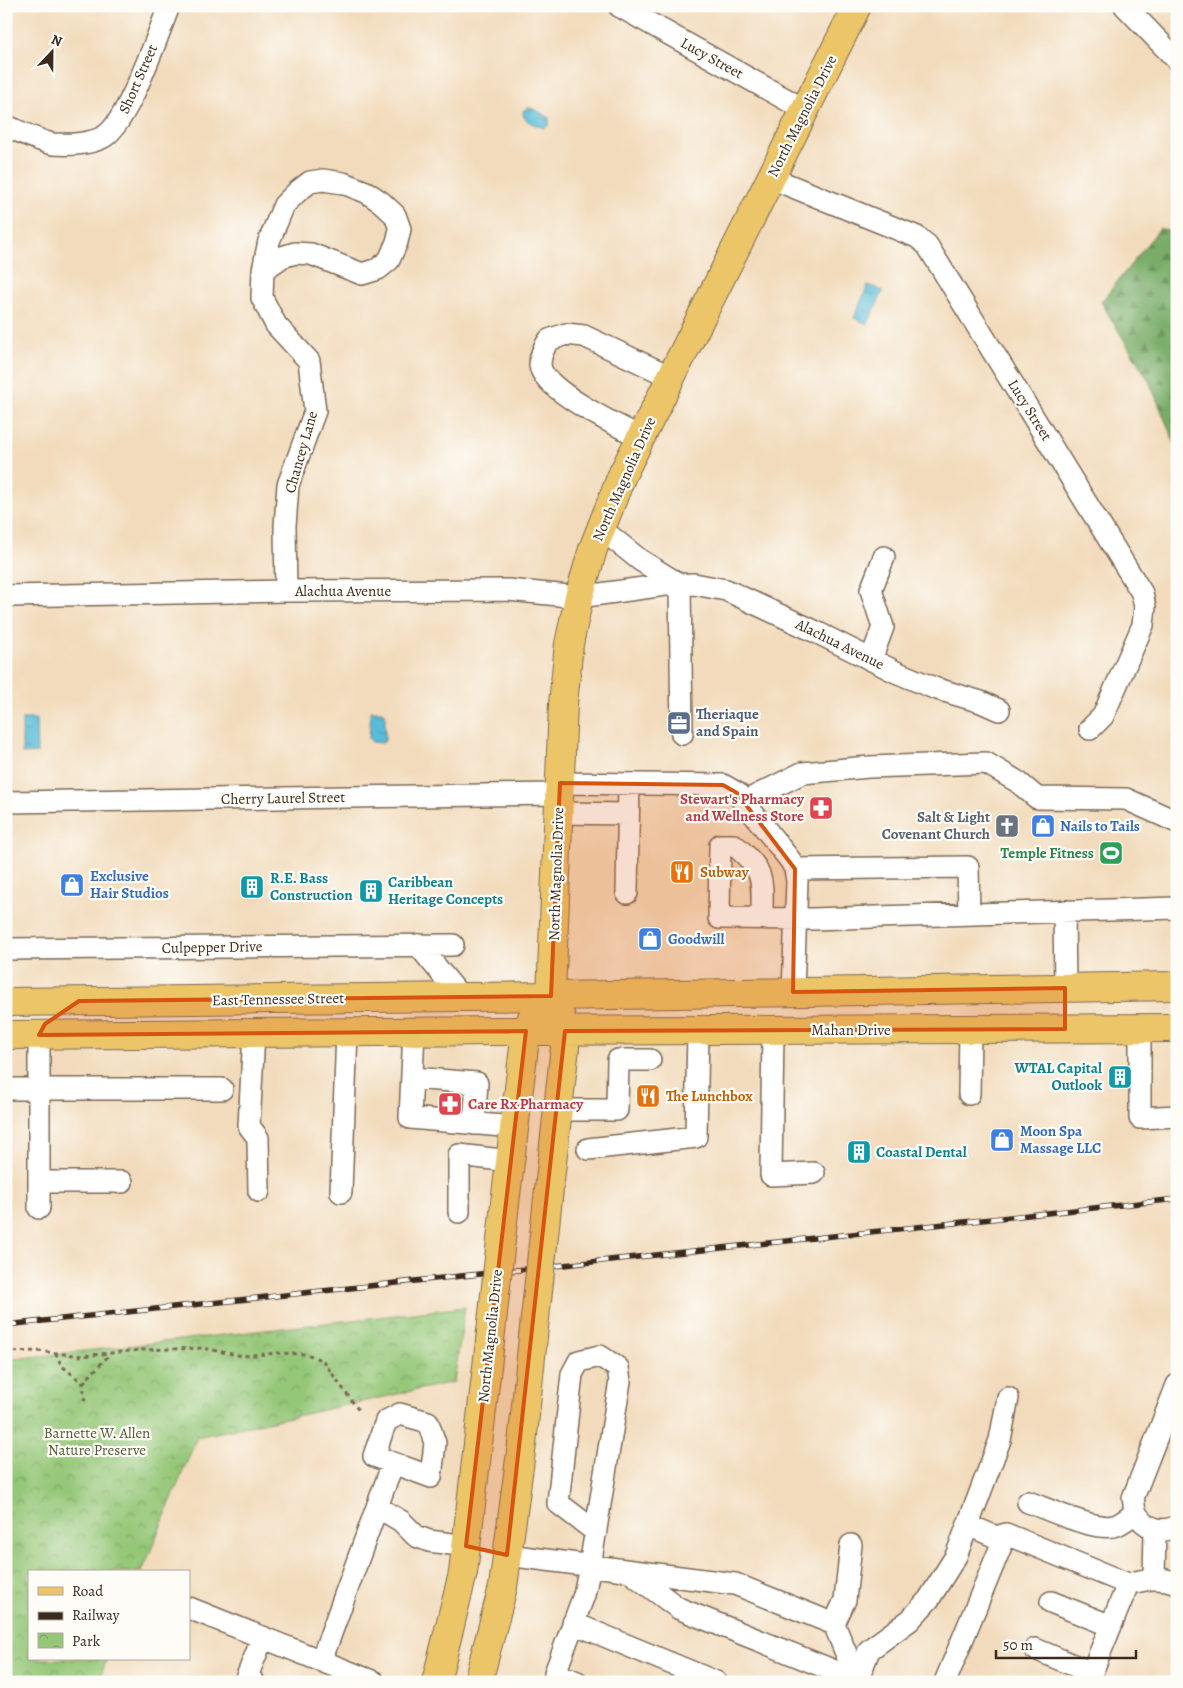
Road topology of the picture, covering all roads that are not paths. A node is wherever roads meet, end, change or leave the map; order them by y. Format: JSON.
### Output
{"nodes":[{"id":1,"x":169,"y":6,"type":"edge"},
{"id":2,"x":619,"y":6,"type":"edge"},
{"id":3,"x":857,"y":6,"type":"edge"},
{"id":4,"x":1125,"y":6,"type":"edge"},
{"id":5,"x":1177,"y":60,"type":"edge"},
{"id":6,"x":805,"y":110,"type":"junction"},
{"id":7,"x":6,"y":126,"type":"edge"},
{"id":8,"x":771,"y":178,"type":"junction"},
{"id":9,"x":263,"y":270,"type":"junction"},
{"id":10,"x":671,"y":377,"type":"junction"},
{"id":11,"x":640,"y":437,"type":"junction"},
{"id":12,"x":600,"y":528,"type":"junction"},
{"id":13,"x":884,"y":557,"type":"dead end"},
{"id":14,"x":680,"y":584,"type":"junction"},
{"id":15,"x":286,"y":591,"type":"junction"},
{"id":16,"x":6,"y":596,"type":"edge"},
{"id":17,"x":579,"y":597,"type":"junction"},
{"id":18,"x":871,"y":660,"type":"junction"},
{"id":19,"x":999,"y":710,"type":"dead end"},
{"id":20,"x":1090,"y":729,"type":"dead end"},
{"id":21,"x":682,"y":734,"type":"dead end"},
{"id":22,"x":629,"y":784,"type":"junction"},
{"id":23,"x":559,"y":797,"type":"junction"},
{"id":24,"x":6,"y":802,"type":"edge"},
{"id":25,"x":749,"y":808,"type":"junction"},
{"id":26,"x":628,"y":814,"type":"junction"},
{"id":27,"x":1177,"y":822,"type":"edge"},
{"id":28,"x":737,"y":847,"type":"junction"},
{"id":29,"x":795,"y":869,"type":"junction"},
{"id":30,"x":627,"y":893,"type":"dead end"},
{"id":31,"x":1177,"y":908,"type":"edge"},
{"id":32,"x":1064,"y":911,"type":"junction"},
{"id":33,"x":969,"y":914,"type":"junction"},
{"id":34,"x":762,"y":918,"type":"junction"},
{"id":35,"x":796,"y":919,"type":"junction"},
{"id":36,"x":452,"y":945,"type":"dead end"},
{"id":37,"x":418,"y":946,"type":"junction"},
{"id":38,"x":6,"y":949,"type":"edge"},
{"id":39,"x":1177,"y":986,"type":"edge"},
{"id":40,"x":1065,"y":988,"type":"junction"},
{"id":41,"x":793,"y":992,"type":"junction"},
{"id":42,"x":551,"y":996,"type":"junction"},
{"id":43,"x":461,"y":997,"type":"junction"},
{"id":44,"x":79,"y":1001,"type":"junction"},
{"id":45,"x":6,"y":1002,"type":"edge"},
{"id":46,"x":1140,"y":1028,"type":"junction"},
{"id":47,"x":1177,"y":1028,"type":"edge"},
{"id":48,"x":970,"y":1029,"type":"junction"},
{"id":49,"x":1065,"y":1029,"type":"junction"},
{"id":50,"x":772,"y":1030,"type":"junction"},
{"id":51,"x":414,"y":1031,"type":"junction"},
{"id":52,"x":526,"y":1031,"type":"junction"},
{"id":53,"x":630,"y":1031,"type":"junction"},
{"id":54,"x":698,"y":1031,"type":"junction"},
{"id":55,"x":347,"y":1032,"type":"junction"},
{"id":56,"x":565,"y":1032,"type":"junction"},
{"id":57,"x":254,"y":1033,"type":"junction"},
{"id":58,"x":6,"y":1035,"type":"edge"},
{"id":59,"x":39,"y":1035,"type":"junction"},
{"id":60,"x":412,"y":1078,"type":"junction"},
{"id":61,"x":6,"y":1089,"type":"edge"},
{"id":62,"x":39,"y":1089,"type":"junction"},
{"id":63,"x":222,"y":1089,"type":"dead end"},
{"id":64,"x":969,"y":1094,"type":"dead end"},
{"id":65,"x":558,"y":1110,"type":"junction"},
{"id":66,"x":1177,"y":1116,"type":"edge"},
{"id":67,"x":474,"y":1124,"type":"junction"},
{"id":68,"x":514,"y":1127,"type":"junction"},
{"id":69,"x":588,"y":1149,"type":"dead end"},
{"id":70,"x":510,"y":1161,"type":"junction"},
{"id":71,"x":814,"y":1173,"type":"dead end"},
{"id":72,"x":39,"y":1182,"type":"junction"},
{"id":73,"x":122,"y":1182,"type":"dead end"},
{"id":74,"x":259,"y":1190,"type":"dead end"},
{"id":75,"x":341,"y":1192,"type":"dead end"},
{"id":76,"x":39,"y":1208,"type":"dead end"},
{"id":77,"x":459,"y":1212,"type":"dead end"},
{"id":78,"x":1177,"y":1385,"type":"edge"},
{"id":79,"x":1008,"y":1398,"type":"dead end"},
{"id":80,"x":393,"y":1463,"type":"dead end"},
{"id":81,"x":1028,"y":1502,"type":"dead end"},
{"id":82,"x":377,"y":1507,"type":"junction"},
{"id":83,"x":1136,"y":1512,"type":"junction"},
{"id":84,"x":970,"y":1519,"type":"junction"},
{"id":85,"x":1177,"y":1526,"type":"edge"},
{"id":86,"x":1155,"y":1529,"type":"junction"},
{"id":87,"x":596,"y":1532,"type":"junction"},
{"id":88,"x":1006,"y":1534,"type":"junction"},
{"id":89,"x":852,"y":1545,"type":"dead end"},
{"id":90,"x":466,"y":1546,"type":"junction"},
{"id":91,"x":507,"y":1555,"type":"junction"},
{"id":92,"x":590,"y":1566,"type":"junction"},
{"id":93,"x":629,"y":1570,"type":"junction"},
{"id":94,"x":1154,"y":1578,"type":"junction"},
{"id":95,"x":1177,"y":1583,"type":"edge"},
{"id":96,"x":1128,"y":1584,"type":"junction"},
{"id":97,"x":1051,"y":1602,"type":"dead end"},
{"id":98,"x":190,"y":1608,"type":"edge"},
{"id":99,"x":573,"y":1623,"type":"junction"},
{"id":100,"x":834,"y":1624,"type":"junction"},
{"id":101,"x":1111,"y":1626,"type":"junction"},
{"id":102,"x":263,"y":1637,"type":"junction"},
{"id":103,"x":1035,"y":1649,"type":"dead end"},
{"id":104,"x":321,"y":1661,"type":"junction"},
{"id":105,"x":1090,"y":1678,"type":"edge"},
{"id":106,"x":857,"y":1681,"type":"edge"},
{"id":107,"x":254,"y":1682,"type":"edge"},
{"id":108,"x":374,"y":1682,"type":"edge"},
{"id":109,"x":436,"y":1682,"type":"edge"},
{"id":110,"x":478,"y":1682,"type":"edge"},
{"id":111,"x":577,"y":1682,"type":"edge"},
{"id":112,"x":716,"y":1682,"type":"edge"},
{"id":113,"x":945,"y":1682,"type":"edge"}],
"edges":[{"from":1,"to":7,"type":"street","name":"Short Street"},
{"from":2,"to":6,"type":"street","name":"Lucy Street"},
{"from":3,"to":6,"type":"main road","name":"North Magnolia Drive"},
{"from":4,"to":5,"type":"street"},
{"from":6,"to":8,"type":"main road","name":"North Magnolia Drive"},
{"from":8,"to":10,"type":"main road","name":"North Magnolia Drive"},
{"from":8,"to":20,"type":"street","name":"Lucy Street"},
{"from":9,"to":9,"type":"street","name":"Chancey Lane"},
{"from":9,"to":15,"type":"street","name":"Chancey Lane"},
{"from":10,"to":11,"type":"main road","name":"North Magnolia Drive"},
{"from":10,"to":11,"type":"street"},
{"from":11,"to":12,"type":"main road","name":"North Magnolia Drive"},
{"from":12,"to":14,"type":"street","name":"Alachua Avenue"},
{"from":12,"to":17,"type":"main road","name":"North Magnolia Drive"},
{"from":13,"to":18,"type":"street"},
{"from":14,"to":17,"type":"street","name":"Alachua Avenue"},
{"from":14,"to":18,"type":"street","name":"Alachua Avenue"},
{"from":14,"to":21,"type":"street"},
{"from":15,"to":16,"type":"street","name":"Alachua Avenue"},
{"from":15,"to":17,"type":"street","name":"Alachua Avenue"},
{"from":17,"to":23,"type":"main road","name":"North Magnolia Drive"},
{"from":18,"to":19,"type":"street","name":"Alachua Avenue"},
{"from":22,"to":23,"type":"street","name":"Cherry Laurel Street"},
{"from":22,"to":25,"type":"street","name":"Cherry Laurel Street"},
{"from":22,"to":26,"type":"street"},
{"from":23,"to":24,"type":"street","name":"Cherry Laurel Street"},
{"from":23,"to":26,"type":"street"},
{"from":23,"to":42,"type":"main road","name":"North Magnolia Drive"},
{"from":25,"to":27,"type":"street"},
{"from":25,"to":28,"type":"street"},
{"from":25,"to":29,"type":"street","name":"Cherry Laurel Street"},
{"from":26,"to":30,"type":"street"},
{"from":28,"to":34,"type":"street"},
{"from":28,"to":34,"type":"street"},
{"from":29,"to":33,"type":"street"},
{"from":29,"to":35,"type":"street"},
{"from":31,"to":32,"type":"street"},
{"from":32,"to":33,"type":"street"},
{"from":32,"to":40,"type":"street"},
{"from":33,"to":35,"type":"street"},
{"from":34,"to":35,"type":"street"},
{"from":35,"to":41,"type":"street"},
{"from":36,"to":37,"type":"street","name":"Culpepper Drive"},
{"from":37,"to":38,"type":"street","name":"Culpepper Drive"},
{"from":37,"to":43,"type":"street"},
{"from":39,"to":40,"type":"main road"},
{"from":40,"to":41,"type":"main road"},
{"from":40,"to":49,"type":"main road"},
{"from":41,"to":42,"type":"main road"},
{"from":42,"to":43,"type":"main road","name":"East Tennessee Street"},
{"from":42,"to":52,"type":"main road","name":"North Magnolia Drive"},
{"from":42,"to":56,"type":"main road","name":"North Magnolia Drive"},
{"from":43,"to":44,"type":"main road","name":"East Tennessee Street"},
{"from":44,"to":45,"type":"main road","name":"East Tennessee Street"},
{"from":44,"to":59,"type":"main road"},
{"from":46,"to":47,"type":"main road","name":"Mahan Drive"},
{"from":46,"to":49,"type":"main road","name":"Mahan Drive"},
{"from":46,"to":66,"type":"street"},
{"from":48,"to":49,"type":"main road","name":"Mahan Drive"},
{"from":48,"to":50,"type":"main road","name":"Mahan Drive"},
{"from":48,"to":64,"type":"street"},
{"from":50,"to":54,"type":"main road","name":"Mahan Drive"},
{"from":50,"to":71,"type":"street"},
{"from":51,"to":52,"type":"main road"},
{"from":51,"to":55,"type":"main road"},
{"from":51,"to":60,"type":"street"},
{"from":52,"to":56,"type":"main road","name":"Mahan Drive"},
{"from":52,"to":68,"type":"main road","name":"North Magnolia Drive"},
{"from":53,"to":54,"type":"main road","name":"Mahan Drive"},
{"from":53,"to":56,"type":"main road","name":"Mahan Drive"},
{"from":53,"to":65,"type":"street"},
{"from":54,"to":69,"type":"street"},
{"from":55,"to":57,"type":"main road"},
{"from":55,"to":75,"type":"street"},
{"from":56,"to":65,"type":"main road","name":"North Magnolia Drive"},
{"from":57,"to":59,"type":"main road"},
{"from":57,"to":74,"type":"street"},
{"from":58,"to":59,"type":"main road"},
{"from":59,"to":62,"type":"street"},
{"from":60,"to":67,"type":"street"},
{"from":60,"to":67,"type":"street"},
{"from":61,"to":62,"type":"street"},
{"from":62,"to":63,"type":"street"},
{"from":62,"to":72,"type":"street"},
{"from":65,"to":91,"type":"main road","name":"North Magnolia Drive","bridge":true},
{"from":67,"to":68,"type":"street"},
{"from":68,"to":70,"type":"main road","name":"North Magnolia Drive"},
{"from":70,"to":77,"type":"street"},
{"from":70,"to":90,"type":"main road","name":"North Magnolia Drive","bridge":true},
{"from":72,"to":73,"type":"street"},
{"from":72,"to":76,"type":"street"},
{"from":78,"to":83,"type":"street"},
{"from":79,"to":84,"type":"street"},
{"from":80,"to":82,"type":"street"},
{"from":81,"to":83,"type":"street"},
{"from":82,"to":90,"type":"street"},
{"from":82,"to":104,"type":"street"},
{"from":83,"to":86,"type":"street"},
{"from":84,"to":88,"type":"street"},
{"from":84,"to":106,"type":"street"},
{"from":85,"to":86,"type":"street"},
{"from":86,"to":94,"type":"street"},
{"from":87,"to":87,"type":"street"},
{"from":87,"to":92,"type":"street"},
{"from":88,"to":96,"type":"street"},
{"from":88,"to":113,"type":"street"},
{"from":89,"to":100,"type":"street"},
{"from":90,"to":91,"type":"main road"},
{"from":90,"to":109,"type":"main road","name":"North Magnolia Drive"},
{"from":91,"to":92,"type":"street"},
{"from":91,"to":110,"type":"main road","name":"North Magnolia Drive"},
{"from":92,"to":93,"type":"street"},
{"from":92,"to":99,"type":"street"},
{"from":93,"to":100,"type":"street"},
{"from":93,"to":106,"type":"street"},
{"from":94,"to":95,"type":"street"},
{"from":94,"to":96,"type":"street"},
{"from":96,"to":101,"type":"street"},
{"from":97,"to":101,"type":"street"},
{"from":98,"to":102,"type":"street"},
{"from":99,"to":111,"type":"street"},
{"from":99,"to":112,"type":"street"},
{"from":100,"to":106,"type":"street"},
{"from":101,"to":105,"type":"street"},
{"from":102,"to":104,"type":"street"},
{"from":102,"to":107,"type":"street"},
{"from":103,"to":105,"type":"street"},
{"from":104,"to":108,"type":"street"}]}
